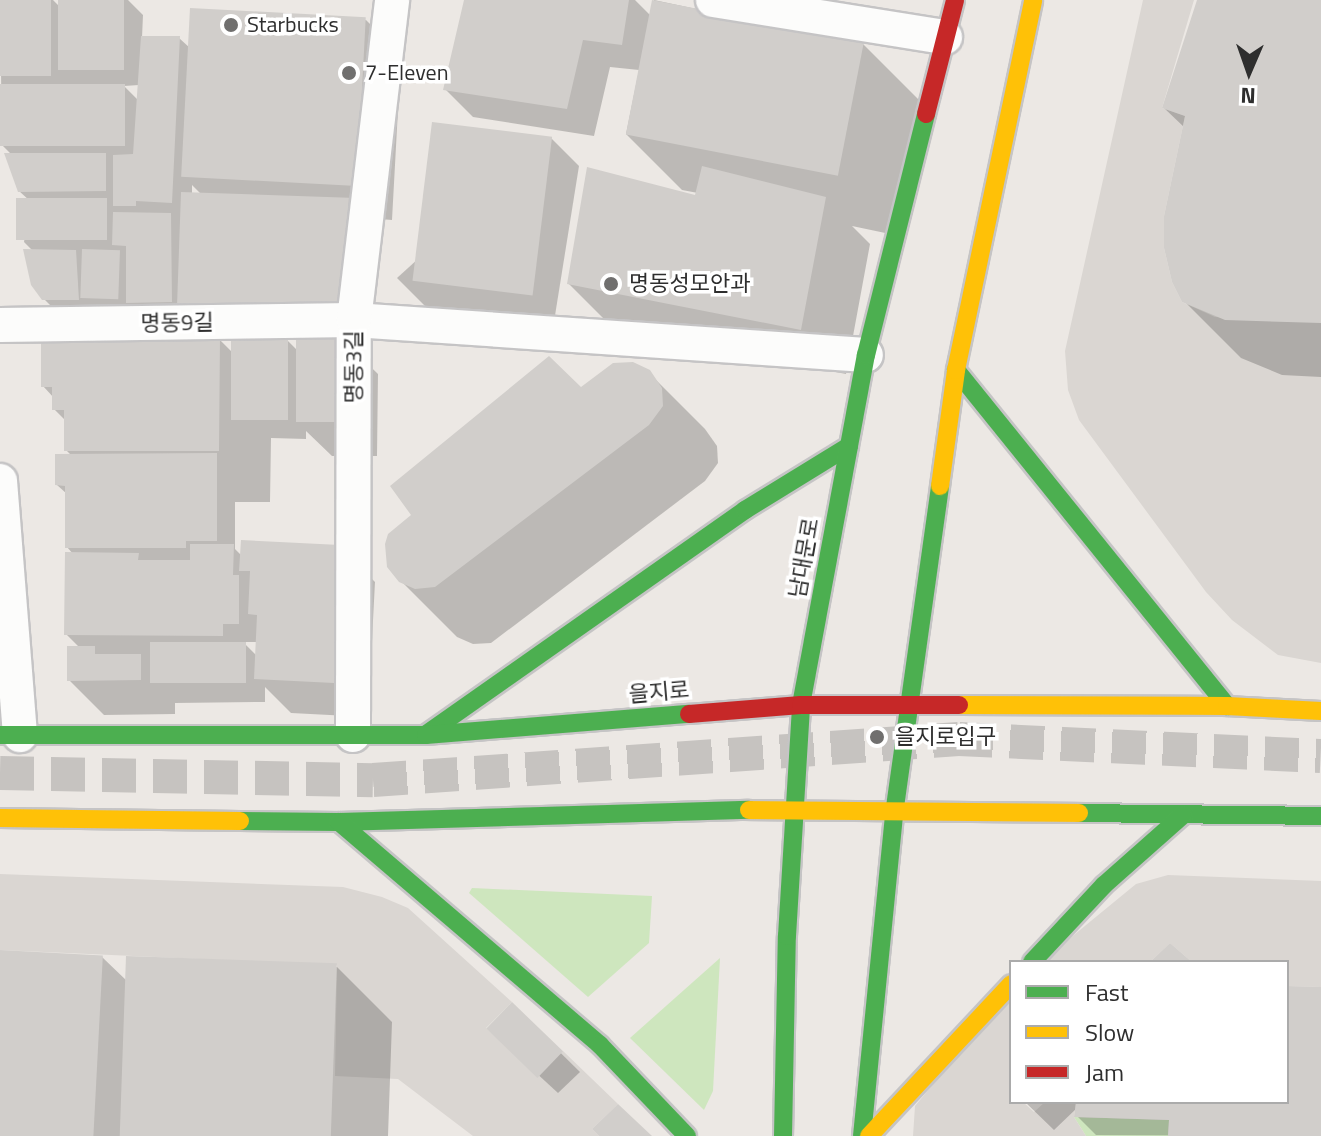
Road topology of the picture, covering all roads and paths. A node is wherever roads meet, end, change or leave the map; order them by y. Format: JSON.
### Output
{"nodes":[{"id":1,"x":392,"y":0,"type":"edge"},
{"id":2,"x":713,"y":0,"type":"edge"},
{"id":3,"x":955,"y":0,"type":"edge"},
{"id":4,"x":1033,"y":0,"type":"edge"},
{"id":5,"x":945,"y":37,"type":"junction"},
{"id":6,"x":354,"y":320,"type":"junction"},
{"id":7,"x":0,"y":325,"type":"edge"},
{"id":8,"x":866,"y":355,"type":"junction"},
{"id":9,"x":956,"y":370,"type":"junction"},
{"id":10,"x":849,"y":446,"type":"junction"},
{"id":11,"x":0,"y":481,"type":"edge"},
{"id":12,"x":801,"y":705,"type":"junction"},
{"id":13,"x":910,"y":706,"type":"junction"},
{"id":14,"x":1227,"y":706,"type":"junction"},
{"id":15,"x":1321,"y":711,"type":"edge"},
{"id":16,"x":10,"y":735,"type":"edge"},
{"id":17,"x":353,"y":735,"type":"junction"},
{"id":18,"x":426,"y":735,"type":"junction"},
{"id":19,"x":794,"y":810,"type":"junction"},
{"id":20,"x":894,"y":814,"type":"junction"},
{"id":21,"x":1183,"y":815,"type":"junction"},
{"id":22,"x":1321,"y":816,"type":"edge"},
{"id":23,"x":0,"y":818,"type":"edge"},
{"id":24,"x":339,"y":822,"type":"junction"},
{"id":25,"x":1034,"y":960,"type":"edge"},
{"id":26,"x":1009,"y":986,"type":"edge"},
{"id":27,"x":687,"y":1136,"type":"edge"},
{"id":28,"x":783,"y":1136,"type":"edge"},
{"id":29,"x":862,"y":1136,"type":"edge"},
{"id":30,"x":869,"y":1136,"type":"edge"}],
"edges":[{"from":1,"to":6,"type":"street","name":"명동3길"},
{"from":2,"to":5,"type":"street"},
{"from":3,"to":5,"type":"main road","name":"남대문로"},
{"from":4,"to":9,"type":"main road"},
{"from":5,"to":8,"type":"main road","name":"남대문로"},
{"from":6,"to":7,"type":"street","name":"명동9길"},
{"from":6,"to":8,"type":"street","name":"명동9길"},
{"from":6,"to":17,"type":"street","name":"명동3길"},
{"from":8,"to":10,"type":"main road","name":"남대문로"},
{"from":9,"to":13,"type":"main road"},
{"from":9,"to":14,"type":"main road"},
{"from":10,"to":12,"type":"main road","name":"남대문로"},
{"from":10,"to":18,"type":"main road"},
{"from":11,"to":16,"type":"street"},
{"from":12,"to":13,"type":"main road","name":"을지로"},
{"from":12,"to":18,"type":"main road","name":"을지로"},
{"from":12,"to":19,"type":"main road","name":"남대문로"},
{"from":13,"to":14,"type":"main road","name":"을지로"},
{"from":13,"to":20,"type":"main road"},
{"from":14,"to":15,"type":"main road","name":"을지로"},
{"from":16,"to":17,"type":"main road","name":"을지로"},
{"from":17,"to":18,"type":"main road","name":"을지로"},
{"from":19,"to":20,"type":"main road"},
{"from":19,"to":24,"type":"main road"},
{"from":19,"to":28,"type":"main road","name":"남대문로"},
{"from":20,"to":21,"type":"main road"},
{"from":20,"to":29,"type":"main road"},
{"from":21,"to":22,"type":"main road"},
{"from":21,"to":25,"type":"main road"},
{"from":23,"to":24,"type":"main road"},
{"from":24,"to":27,"type":"main road"},
{"from":26,"to":30,"type":"main road"}]}
